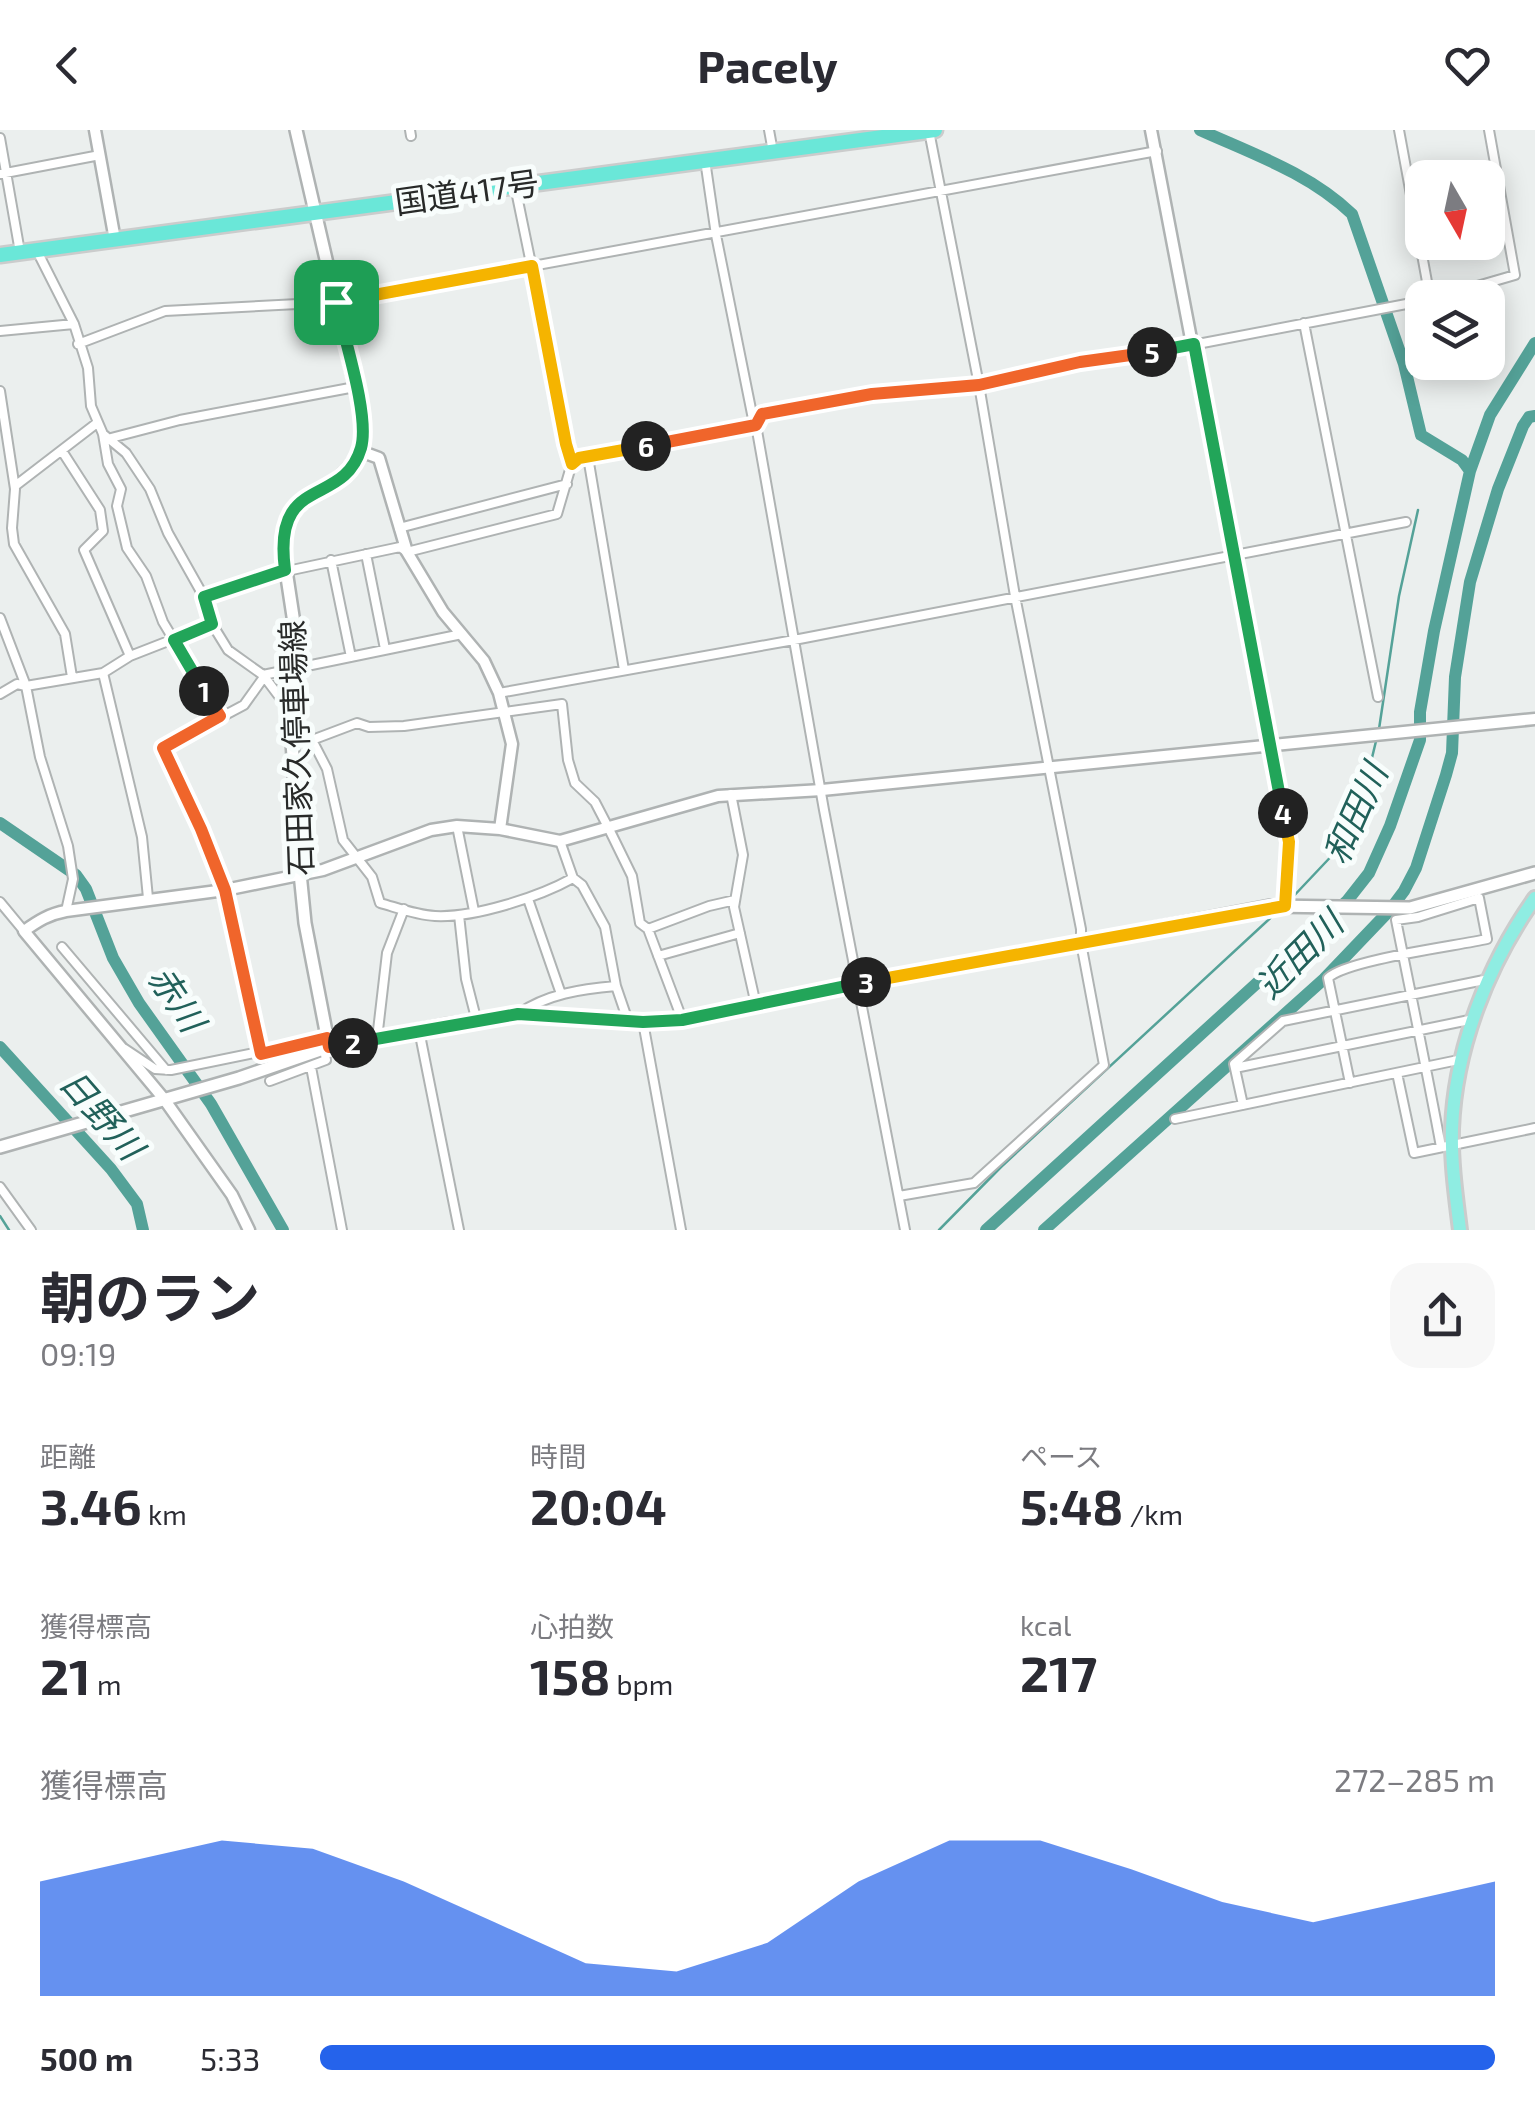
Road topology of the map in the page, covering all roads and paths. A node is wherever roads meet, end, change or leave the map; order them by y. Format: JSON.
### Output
{"nodes":[{"id":1,"x":95,"y":130,"type":"edge"},
{"id":2,"x":296,"y":130,"type":"edge"},
{"id":3,"x":769,"y":130,"type":"edge"},
{"id":4,"x":932,"y":130,"type":"edge"},
{"id":5,"x":1152,"y":130,"type":"edge"},
{"id":6,"x":1399,"y":130,"type":"edge"},
{"id":7,"x":1490,"y":130,"type":"edge"},
{"id":8,"x":0,"y":138,"type":"edge"},
{"id":9,"x":1157,"y":151,"type":"junction"},
{"id":10,"x":773,"y":152,"type":"junction"},
{"id":11,"x":100,"y":155,"type":"junction"},
{"id":12,"x":705,"y":160,"type":"junction"},
{"id":13,"x":3,"y":174,"type":"edge"},
{"id":14,"x":515,"y":186,"type":"junction"},
{"id":15,"x":941,"y":192,"type":"junction"},
{"id":16,"x":316,"y":214,"type":"junction"},
{"id":17,"x":716,"y":235,"type":"junction"},
{"id":18,"x":115,"y":240,"type":"junction"},
{"id":19,"x":36,"y":250,"type":"junction"},
{"id":20,"x":20,"y":252,"type":"junction"},
{"id":21,"x":0,"y":255,"type":"edge"},
{"id":22,"x":532,"y":266,"type":"junction"},
{"id":23,"x":1429,"y":280,"type":"edge"},
{"id":24,"x":1496,"y":280,"type":"edge"},
{"id":25,"x":336,"y":302,"type":"junction"},
{"id":26,"x":1405,"y":304,"type":"edge"},
{"id":27,"x":1304,"y":323,"type":"junction"},
{"id":28,"x":74,"y":324,"type":"junction"},
{"id":29,"x":0,"y":331,"type":"edge"},
{"id":30,"x":78,"y":344,"type":"junction"},
{"id":31,"x":1194,"y":344,"type":"junction"},
{"id":32,"x":979,"y":385,"type":"junction"},
{"id":33,"x":355,"y":386,"type":"junction"},
{"id":34,"x":0,"y":391,"type":"edge"},
{"id":35,"x":97,"y":423,"type":"junction"},
{"id":36,"x":755,"y":424,"type":"junction"},
{"id":37,"x":107,"y":436,"type":"junction"},
{"id":38,"x":62,"y":451,"type":"junction"},
{"id":39,"x":360,"y":451,"type":"junction"},
{"id":40,"x":10,"y":454,"type":"junction"},
{"id":41,"x":588,"y":457,"type":"junction"},
{"id":42,"x":0,"y":458,"type":"edge"},
{"id":43,"x":572,"y":464,"type":"junction"},
{"id":44,"x":567,"y":484,"type":"junction"},
{"id":45,"x":15,"y":486,"type":"junction"},
{"id":46,"x":1406,"y":522,"type":"dead end"},
{"id":47,"x":399,"y":528,"type":"junction"},
{"id":48,"x":1344,"y":533,"type":"junction"},
{"id":49,"x":407,"y":552,"type":"junction"},
{"id":50,"x":366,"y":554,"type":"junction"},
{"id":51,"x":1231,"y":554,"type":"junction"},
{"id":52,"x":331,"y":560,"type":"junction"},
{"id":53,"x":285,"y":570,"type":"junction"},
{"id":54,"x":1015,"y":596,"type":"junction"},
{"id":55,"x":204,"y":597,"type":"junction"},
{"id":56,"x":0,"y":618,"type":"edge"},
{"id":57,"x":212,"y":624,"type":"junction"},
{"id":58,"x":462,"y":634,"type":"junction"},
{"id":59,"x":174,"y":640,"type":"junction"},
{"id":60,"x":794,"y":640,"type":"junction"},
{"id":61,"x":386,"y":649,"type":"junction"},
{"id":62,"x":130,"y":656,"type":"junction"},
{"id":63,"x":351,"y":656,"type":"junction"},
{"id":64,"x":295,"y":667,"type":"junction"},
{"id":65,"x":624,"y":670,"type":"junction"},
{"id":66,"x":103,"y":673,"type":"junction"},
{"id":67,"x":264,"y":676,"type":"junction"},
{"id":68,"x":72,"y":677,"type":"junction"},
{"id":69,"x":26,"y":686,"type":"junction"},
{"id":70,"x":499,"y":692,"type":"junction"},
{"id":71,"x":0,"y":694,"type":"edge"},
{"id":72,"x":1378,"y":697,"type":"dead end"},
{"id":73,"x":504,"y":710,"type":"junction"},
{"id":74,"x":291,"y":714,"type":"junction"},
{"id":75,"x":220,"y":716,"type":"junction"},
{"id":76,"x":1535,"y":719,"type":"edge"},
{"id":77,"x":312,"y":740,"type":"junction"},
{"id":78,"x":1269,"y":746,"type":"junction"},
{"id":79,"x":1049,"y":768,"type":"junction"},
{"id":80,"x":822,"y":790,"type":"junction"},
{"id":81,"x":731,"y":794,"type":"junction"},
{"id":82,"x":457,"y":826,"type":"junction"},
{"id":83,"x":500,"y":828,"type":"junction"},
{"id":84,"x":609,"y":829,"type":"junction"},
{"id":85,"x":560,"y":841,"type":"junction"},
{"id":86,"x":355,"y":857,"type":"junction"},
{"id":87,"x":1535,"y":872,"type":"edge"},
{"id":88,"x":300,"y":873,"type":"junction"},
{"id":89,"x":573,"y":878,"type":"junction"},
{"id":90,"x":225,"y":890,"type":"junction"},
{"id":91,"x":148,"y":898,"type":"junction"},
{"id":92,"x":1535,"y":898,"type":"edge"},
{"id":93,"x":528,"y":899,"type":"junction"},
{"id":94,"x":735,"y":900,"type":"junction"},
{"id":95,"x":0,"y":902,"type":"edge"},
{"id":96,"x":1285,"y":906,"type":"junction"},
{"id":97,"x":404,"y":909,"type":"junction"},
{"id":98,"x":474,"y":910,"type":"junction"},
{"id":99,"x":66,"y":911,"type":"junction"},
{"id":100,"x":459,"y":915,"type":"junction"},
{"id":101,"x":648,"y":929,"type":"junction"},
{"id":102,"x":24,"y":931,"type":"junction"},
{"id":103,"x":740,"y":934,"type":"junction"},
{"id":104,"x":1081,"y":943,"type":"junction"},
{"id":105,"x":62,"y":947,"type":"dead end"},
{"id":106,"x":658,"y":956,"type":"junction"},
{"id":107,"x":1403,"y":956,"type":"junction"},
{"id":108,"x":1489,"y":979,"type":"junction"},
{"id":109,"x":859,"y":984,"type":"junction"},
{"id":110,"x":616,"y":986,"type":"junction"},
{"id":111,"x":562,"y":994,"type":"junction"},
{"id":112,"x":1411,"y":995,"type":"junction"},
{"id":113,"x":756,"y":1006,"type":"junction"},
{"id":114,"x":1335,"y":1010,"type":"junction"},
{"id":115,"x":518,"y":1014,"type":"junction"},
{"id":116,"x":1474,"y":1019,"type":"junction"},
{"id":117,"x":682,"y":1020,"type":"junction"},
{"id":118,"x":628,"y":1021,"type":"junction"},
{"id":119,"x":477,"y":1022,"type":"junction"},
{"id":120,"x":643,"y":1022,"type":"junction"},
{"id":121,"x":419,"y":1030,"type":"junction"},
{"id":122,"x":1418,"y":1031,"type":"junction"},
{"id":123,"x":378,"y":1039,"type":"junction"},
{"id":124,"x":113,"y":1040,"type":"junction"},
{"id":125,"x":327,"y":1044,"type":"junction"},
{"id":126,"x":1342,"y":1046,"type":"junction"},
{"id":127,"x":261,"y":1054,"type":"junction"},
{"id":128,"x":1463,"y":1059,"type":"junction"},
{"id":129,"x":1426,"y":1067,"type":"junction"},
{"id":130,"x":312,"y":1068,"type":"junction"},
{"id":131,"x":1235,"y":1068,"type":"junction"},
{"id":132,"x":166,"y":1070,"type":"junction"},
{"id":133,"x":1398,"y":1073,"type":"junction"},
{"id":134,"x":270,"y":1080,"type":"dead end"},
{"id":135,"x":1350,"y":1082,"type":"junction"},
{"id":136,"x":159,"y":1101,"type":"junction"},
{"id":137,"x":1243,"y":1105,"type":"junction"},
{"id":138,"x":1175,"y":1119,"type":"dead end"},
{"id":139,"x":1535,"y":1128,"type":"edge"},
{"id":140,"x":1446,"y":1146,"type":"junction"},
{"id":141,"x":0,"y":1147,"type":"edge"},
{"id":142,"x":0,"y":1187,"type":"edge"},
{"id":143,"x":899,"y":1196,"type":"junction"},
{"id":144,"x":31,"y":1230,"type":"edge"},
{"id":145,"x":249,"y":1230,"type":"edge"},
{"id":146,"x":342,"y":1230,"type":"edge"},
{"id":147,"x":458,"y":1230,"type":"edge"},
{"id":148,"x":682,"y":1230,"type":"edge"},
{"id":149,"x":906,"y":1230,"type":"edge"},
{"id":150,"x":1460,"y":1230,"type":"edge"}],
"edges":[{"from":1,"to":11,"type":"street"},
{"from":2,"to":16,"type":"main road"},
{"from":3,"to":10,"type":"street"},
{"from":4,"to":10,"type":"highway","name":"国道417号"},
{"from":4,"to":15,"type":"street"},
{"from":5,"to":9,"type":"street"},
{"from":6,"to":23,"type":"street"},
{"from":7,"to":24,"type":"street"},
{"from":8,"to":13,"type":"street"},
{"from":9,"to":15,"type":"street"},
{"from":9,"to":31,"type":"street"},
{"from":10,"to":12,"type":"highway","name":"国道417号"},
{"from":11,"to":13,"type":"street"},
{"from":11,"to":18,"type":"street"},
{"from":12,"to":14,"type":"highway","name":"国道417号"},
{"from":12,"to":17,"type":"street"},
{"from":13,"to":20,"type":"street"},
{"from":14,"to":16,"type":"highway","name":"国道417号"},
{"from":14,"to":22,"type":"street"},
{"from":15,"to":17,"type":"street"},
{"from":15,"to":32,"type":"street"},
{"from":16,"to":18,"type":"highway","name":"国道417号"},
{"from":16,"to":25,"type":"main road"},
{"from":17,"to":22,"type":"street"},
{"from":17,"to":36,"type":"street"},
{"from":18,"to":19,"type":"highway","name":"国道417号"},
{"from":19,"to":20,"type":"highway","name":"国道417号"},
{"from":19,"to":28,"type":"street"},
{"from":20,"to":21,"type":"highway","name":"国道417号"},
{"from":22,"to":25,"type":"street"},
{"from":22,"to":43,"type":"street"},
{"from":25,"to":30,"type":"street"},
{"from":25,"to":33,"type":"main road"},
{"from":26,"to":27,"type":"street"},
{"from":27,"to":31,"type":"street"},
{"from":27,"to":48,"type":"street"},
{"from":28,"to":29,"type":"street"},
{"from":28,"to":30,"type":"street"},
{"from":30,"to":35,"type":"street"},
{"from":31,"to":32,"type":"street"},
{"from":31,"to":51,"type":"street"},
{"from":32,"to":36,"type":"street"},
{"from":32,"to":54,"type":"street"},
{"from":33,"to":37,"type":"street"},
{"from":33,"to":39,"type":"main road"},
{"from":34,"to":40,"type":"street"},
{"from":35,"to":37,"type":"street"},
{"from":35,"to":38,"type":"street"},
{"from":36,"to":41,"type":"street"},
{"from":36,"to":60,"type":"street"},
{"from":37,"to":55,"type":"street"},
{"from":37,"to":59,"type":"street"},
{"from":38,"to":45,"type":"street"},
{"from":38,"to":62,"type":"street"},
{"from":39,"to":47,"type":"street"},
{"from":39,"to":53,"type":"main road","name":"石田家久停車場線"},
{"from":40,"to":42,"type":"street"},
{"from":40,"to":45,"type":"street"},
{"from":41,"to":43,"type":"street"},
{"from":41,"to":65,"type":"street"},
{"from":43,"to":44,"type":"street"},
{"from":44,"to":47,"type":"street"},
{"from":44,"to":49,"type":"street"},
{"from":45,"to":68,"type":"street"},
{"from":46,"to":48,"type":"street"},
{"from":47,"to":49,"type":"street"},
{"from":48,"to":51,"type":"street"},
{"from":48,"to":72,"type":"street"},
{"from":49,"to":50,"type":"street"},
{"from":49,"to":58,"type":"street"},
{"from":50,"to":52,"type":"street"},
{"from":50,"to":61,"type":"street"},
{"from":51,"to":54,"type":"street"},
{"from":51,"to":78,"type":"street"},
{"from":52,"to":53,"type":"street"},
{"from":52,"to":63,"type":"street"},
{"from":53,"to":55,"type":"street"},
{"from":53,"to":64,"type":"main road","name":"石田家久停車場線"},
{"from":54,"to":60,"type":"street"},
{"from":54,"to":79,"type":"street"},
{"from":55,"to":57,"type":"street"},
{"from":56,"to":69,"type":"street"},
{"from":57,"to":59,"type":"street"},
{"from":57,"to":67,"type":"street"},
{"from":58,"to":61,"type":"street"},
{"from":58,"to":70,"type":"street"},
{"from":59,"to":62,"type":"street"},
{"from":59,"to":75,"type":"street"},
{"from":60,"to":65,"type":"street"},
{"from":60,"to":80,"type":"street"},
{"from":61,"to":63,"type":"street"},
{"from":62,"to":66,"type":"street"},
{"from":63,"to":64,"type":"street"},
{"from":64,"to":67,"type":"street"},
{"from":64,"to":74,"type":"main road","name":"石田家久停車場線"},
{"from":65,"to":70,"type":"street"},
{"from":66,"to":68,"type":"street"},
{"from":66,"to":91,"type":"street"},
{"from":67,"to":74,"type":"street"},
{"from":67,"to":75,"type":"street"},
{"from":68,"to":69,"type":"street"},
{"from":69,"to":71,"type":"street"},
{"from":69,"to":99,"type":"street"},
{"from":70,"to":73,"type":"street"},
{"from":73,"to":77,"type":"street"},
{"from":73,"to":83,"type":"street"},
{"from":73,"to":84,"type":"street"},
{"from":74,"to":77,"type":"street"},
{"from":74,"to":88,"type":"main road","name":"石田家久停車場線"},
{"from":75,"to":90,"type":"street"},
{"from":76,"to":78,"type":"street"},
{"from":77,"to":86,"type":"street"},
{"from":78,"to":79,"type":"street"},
{"from":78,"to":96,"type":"street"},
{"from":79,"to":80,"type":"street"},
{"from":79,"to":104,"type":"street"},
{"from":80,"to":81,"type":"street"},
{"from":80,"to":109,"type":"street"},
{"from":81,"to":84,"type":"street"},
{"from":81,"to":94,"type":"street"},
{"from":82,"to":83,"type":"street"},
{"from":82,"to":86,"type":"street"},
{"from":82,"to":98,"type":"street"},
{"from":83,"to":85,"type":"street"},
{"from":84,"to":85,"type":"street"},
{"from":84,"to":101,"type":"street"},
{"from":85,"to":89,"type":"street"},
{"from":86,"to":88,"type":"street"},
{"from":86,"to":97,"type":"street"},
{"from":87,"to":96,"type":"main road"},
{"from":88,"to":90,"type":"street"},
{"from":88,"to":125,"type":"main road","name":"石田家久停車場線"},
{"from":89,"to":93,"type":"street"},
{"from":89,"to":110,"type":"street"},
{"from":90,"to":91,"type":"street"},
{"from":90,"to":127,"type":"street"},
{"from":91,"to":99,"type":"street"},
{"from":92,"to":108,"type":"main road"},
{"from":93,"to":98,"type":"street"},
{"from":93,"to":111,"type":"street"},
{"from":94,"to":101,"type":"street"},
{"from":94,"to":103,"type":"street"},
{"from":95,"to":102,"type":"street"},
{"from":96,"to":104,"type":"main road"},
{"from":97,"to":100,"type":"street"},
{"from":97,"to":123,"type":"street"},
{"from":98,"to":100,"type":"street"},
{"from":99,"to":102,"type":"street"},
{"from":100,"to":119,"type":"street"},
{"from":101,"to":106,"type":"street"},
{"from":102,"to":124,"type":"street"},
{"from":103,"to":106,"type":"street"},
{"from":103,"to":113,"type":"street"},
{"from":104,"to":109,"type":"main road"},
{"from":104,"to":143,"type":"street"},
{"from":105,"to":132,"type":"street"},
{"from":106,"to":117,"type":"street"},
{"from":107,"to":107,"type":"street"},
{"from":107,"to":112,"type":"street"},
{"from":107,"to":114,"type":"street"},
{"from":108,"to":112,"type":"street"},
{"from":108,"to":116,"type":"main road"},
{"from":109,"to":113,"type":"main road"},
{"from":109,"to":143,"type":"street"},
{"from":110,"to":111,"type":"street"},
{"from":110,"to":118,"type":"street"},
{"from":111,"to":115,"type":"street"},
{"from":112,"to":114,"type":"street"},
{"from":112,"to":122,"type":"street"},
{"from":113,"to":117,"type":"main road"},
{"from":114,"to":126,"type":"street"},
{"from":114,"to":131,"type":"street"},
{"from":115,"to":118,"type":"main road"},
{"from":115,"to":119,"type":"main road"},
{"from":116,"to":122,"type":"street"},
{"from":116,"to":128,"type":"main road"},
{"from":117,"to":120,"type":"main road"},
{"from":118,"to":120,"type":"main road"},
{"from":119,"to":121,"type":"main road"},
{"from":120,"to":148,"type":"street"},
{"from":121,"to":123,"type":"main road"},
{"from":121,"to":147,"type":"street"},
{"from":122,"to":126,"type":"street"},
{"from":122,"to":129,"type":"street"},
{"from":123,"to":125,"type":"main road"},
{"from":124,"to":132,"type":"street"},
{"from":124,"to":136,"type":"street"},
{"from":125,"to":127,"type":"street"},
{"from":125,"to":130,"type":"street"},
{"from":125,"to":136,"type":"main road"},
{"from":126,"to":131,"type":"street"},
{"from":126,"to":135,"type":"street"},
{"from":127,"to":132,"type":"street"},
{"from":128,"to":129,"type":"street"},
{"from":128,"to":140,"type":"main road"},
{"from":129,"to":133,"type":"street"},
{"from":129,"to":140,"type":"street"},
{"from":130,"to":134,"type":"street"},
{"from":130,"to":146,"type":"street"},
{"from":131,"to":137,"type":"street"},
{"from":133,"to":135,"type":"street"},
{"from":133,"to":140,"type":"street"},
{"from":135,"to":137,"type":"street"},
{"from":136,"to":141,"type":"main road"},
{"from":136,"to":145,"type":"street"},
{"from":137,"to":138,"type":"street"},
{"from":139,"to":140,"type":"street"},
{"from":140,"to":150,"type":"main road"},
{"from":142,"to":144,"type":"street"},
{"from":143,"to":149,"type":"street"}]}
